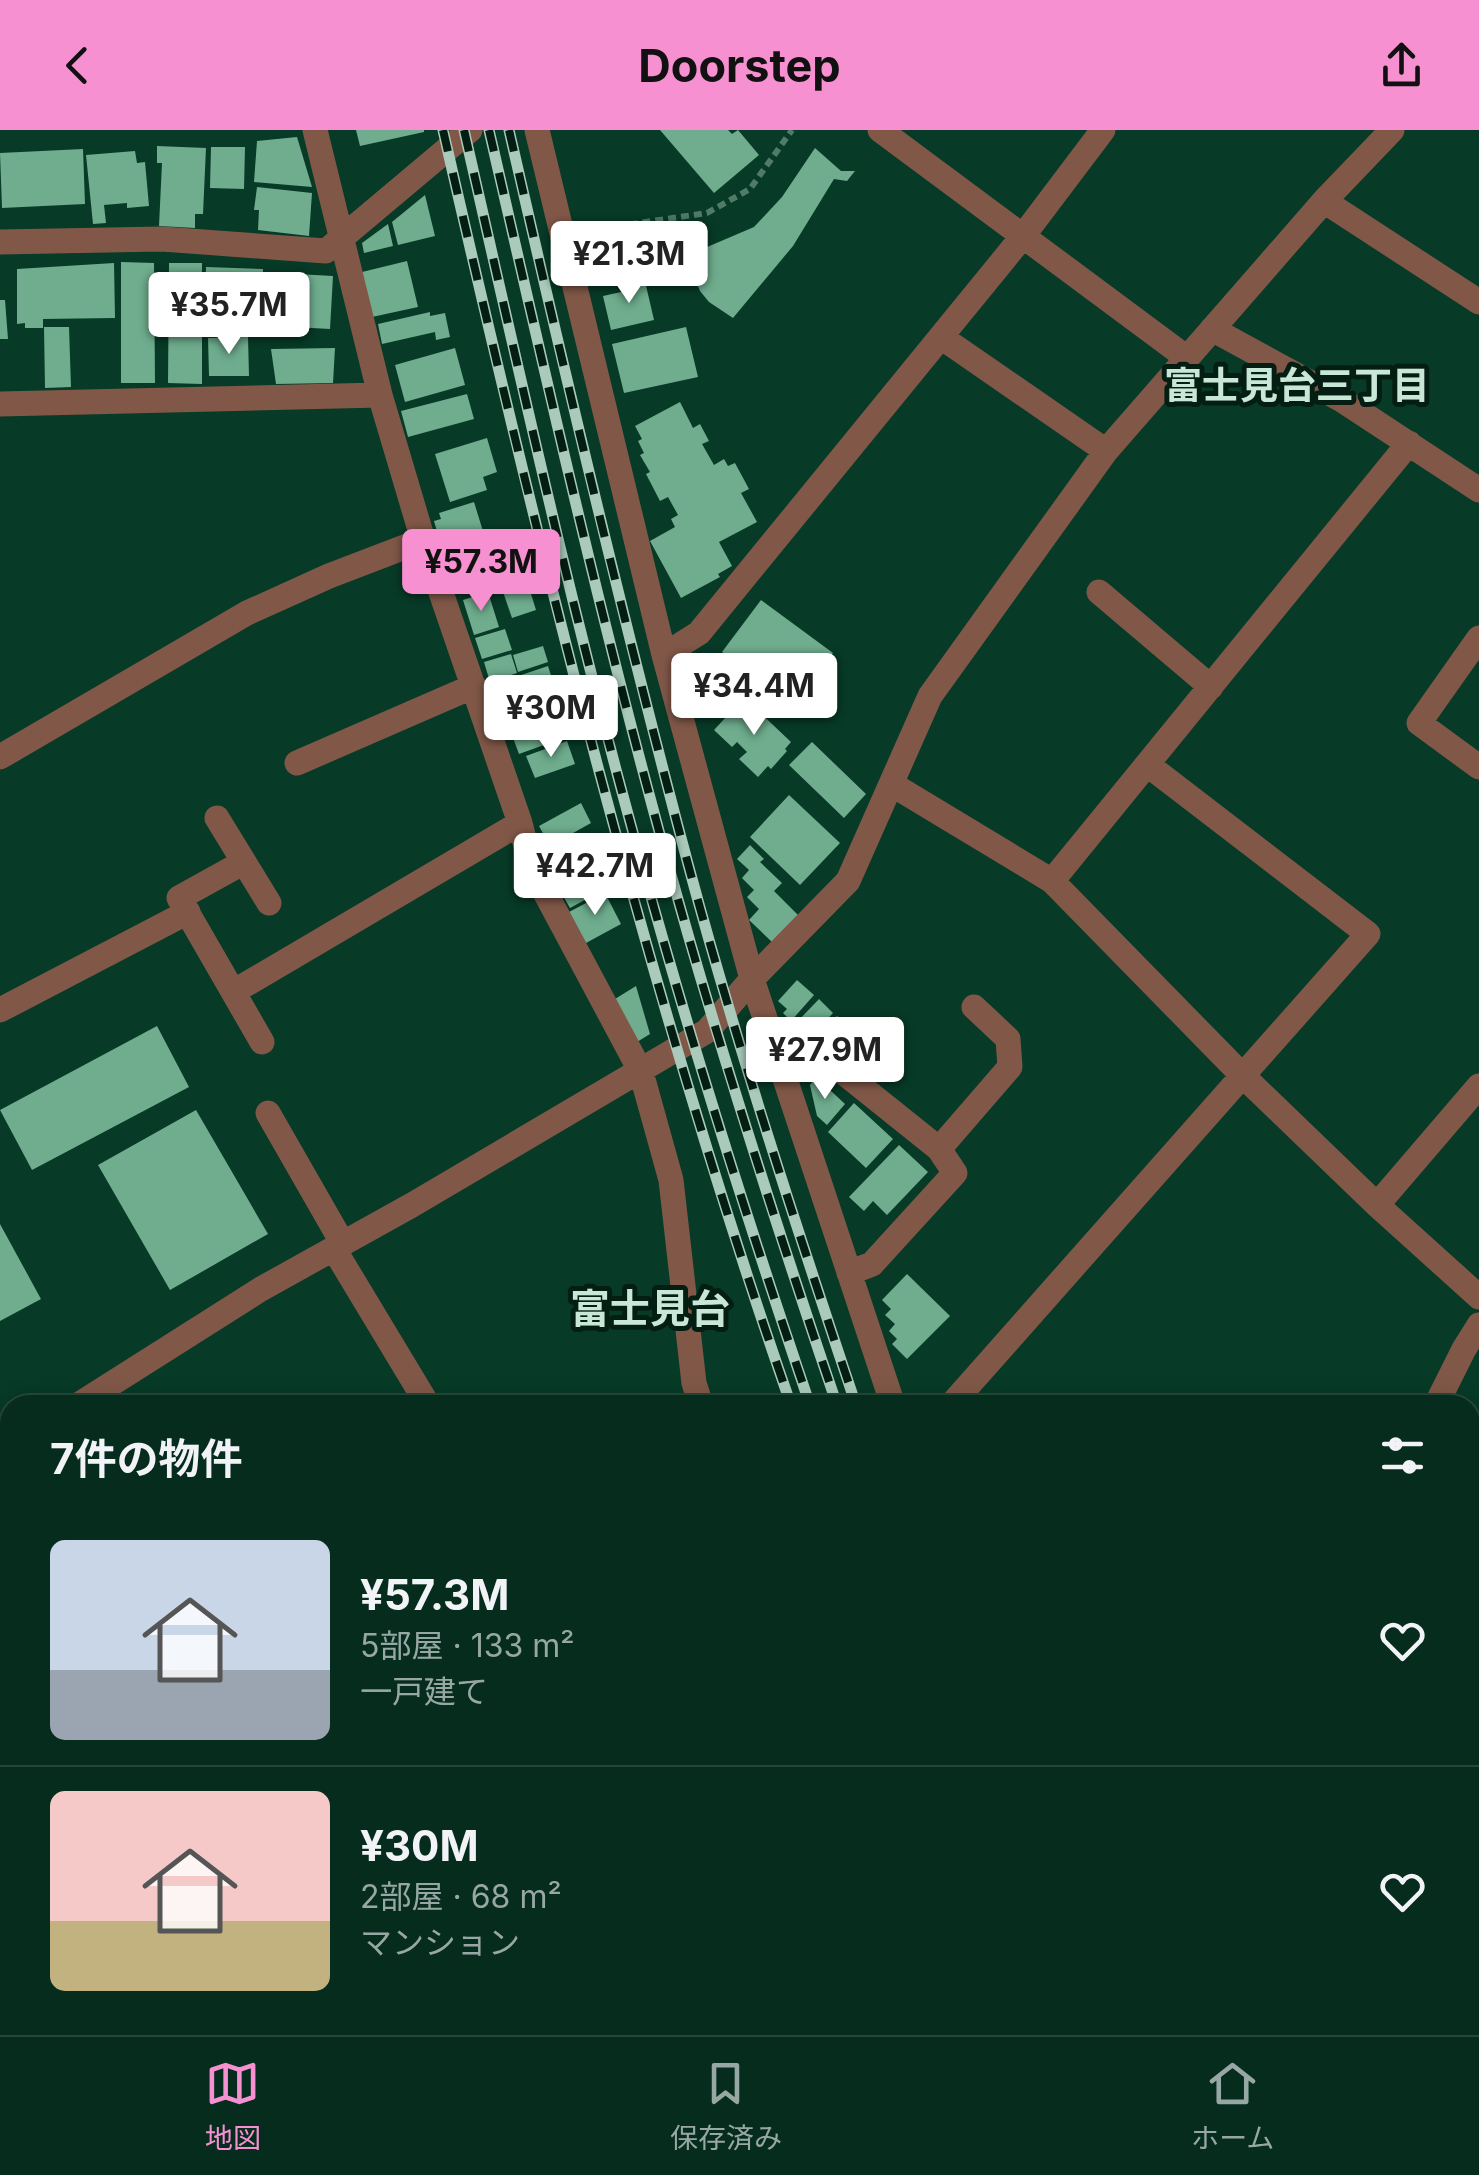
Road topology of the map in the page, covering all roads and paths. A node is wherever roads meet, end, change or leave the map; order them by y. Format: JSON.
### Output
{"nodes":[{"id":1,"x":315,"y":130,"type":"edge"},
{"id":2,"x":470,"y":130,"type":"edge"},
{"id":3,"x":537,"y":130,"type":"edge"},
{"id":4,"x":792,"y":130,"type":"edge"},
{"id":5,"x":1102,"y":130,"type":"edge"},
{"id":6,"x":1392,"y":130,"type":"edge"},
{"id":7,"x":883,"y":131,"type":"edge"},
{"id":8,"x":1324,"y":201,"type":"junction"},
{"id":9,"x":582,"y":232,"type":"dead end"},
{"id":10,"x":1023,"y":236,"type":"junction"},
{"id":11,"x":342,"y":238,"type":"junction"},
{"id":12,"x":0,"y":242,"type":"edge"},
{"id":13,"x":1479,"y":302,"type":"edge"},
{"id":14,"x":1212,"y":329,"type":"junction"},
{"id":15,"x":941,"y":337,"type":"junction"},
{"id":16,"x":1187,"y":358,"type":"junction"},
{"id":17,"x":380,"y":395,"type":"junction"},
{"id":18,"x":0,"y":404,"type":"edge"},
{"id":19,"x":1409,"y":443,"type":"junction"},
{"id":20,"x":1106,"y":450,"type":"junction"},
{"id":21,"x":1479,"y":490,"type":"edge"},
{"id":22,"x":423,"y":540,"type":"junction"},
{"id":23,"x":1099,"y":592,"type":"dead end"},
{"id":24,"x":1479,"y":638,"type":"edge"},
{"id":25,"x":664,"y":656,"type":"junction"},
{"id":26,"x":474,"y":686,"type":"junction"},
{"id":27,"x":1211,"y":687,"type":"junction"},
{"id":28,"x":0,"y":756,"type":"edge"},
{"id":29,"x":297,"y":763,"type":"dead end"},
{"id":30,"x":1148,"y":765,"type":"junction"},
{"id":31,"x":1479,"y":767,"type":"edge"},
{"id":32,"x":893,"y":785,"type":"junction"},
{"id":33,"x":217,"y":818,"type":"dead end"},
{"id":34,"x":520,"y":822,"type":"junction"},
{"id":35,"x":244,"y":862,"type":"junction"},
{"id":36,"x":1052,"y":881,"type":"junction"},
{"id":37,"x":269,"y":903,"type":"dead end"},
{"id":38,"x":188,"y":912,"type":"junction"},
{"id":39,"x":752,"y":980,"type":"junction"},
{"id":40,"x":233,"y":992,"type":"junction"},
{"id":41,"x":974,"y":1008,"type":"dead end"},
{"id":42,"x":0,"y":1010,"type":"edge"},
{"id":43,"x":262,"y":1042,"type":"dead end"},
{"id":44,"x":778,"y":1052,"type":"junction"},
{"id":45,"x":641,"y":1072,"type":"junction"},
{"id":46,"x":1242,"y":1075,"type":"junction"},
{"id":47,"x":1479,"y":1086,"type":"edge"},
{"id":48,"x":268,"y":1113,"type":"dead end"},
{"id":49,"x":938,"y":1150,"type":"junction"},
{"id":50,"x":1377,"y":1205,"type":"junction"},
{"id":51,"x":338,"y":1246,"type":"junction"},
{"id":52,"x":849,"y":1273,"type":"junction"},
{"id":53,"x":1479,"y":1298,"type":"edge"},
{"id":54,"x":1479,"y":1325,"type":"edge"},
{"id":55,"x":94,"y":1395,"type":"edge"},
{"id":56,"x":412,"y":1395,"type":"edge"},
{"id":57,"x":698,"y":1395,"type":"edge"},
{"id":58,"x":890,"y":1395,"type":"edge"},
{"id":59,"x":961,"y":1395,"type":"edge"},
{"id":60,"x":1441,"y":1395,"type":"edge"}],
"edges":[{"from":1,"to":11,"type":"street"},
{"from":2,"to":11,"type":"street"},
{"from":3,"to":25,"type":"street"},
{"from":4,"to":9,"type":"path"},
{"from":5,"to":10,"type":"street"},
{"from":6,"to":8,"type":"street"},
{"from":7,"to":10,"type":"street"},
{"from":8,"to":13,"type":"street"},
{"from":8,"to":14,"type":"street"},
{"from":10,"to":15,"type":"street"},
{"from":10,"to":16,"type":"street"},
{"from":11,"to":12,"type":"street"},
{"from":11,"to":17,"type":"street"},
{"from":14,"to":16,"type":"street"},
{"from":14,"to":19,"type":"street"},
{"from":15,"to":20,"type":"street"},
{"from":15,"to":25,"type":"street"},
{"from":16,"to":20,"type":"street"},
{"from":17,"to":18,"type":"street"},
{"from":17,"to":22,"type":"street"},
{"from":19,"to":21,"type":"street"},
{"from":19,"to":27,"type":"street"},
{"from":20,"to":32,"type":"street"},
{"from":22,"to":26,"type":"street"},
{"from":22,"to":28,"type":"street"},
{"from":23,"to":27,"type":"street"},
{"from":24,"to":31,"type":"street"},
{"from":25,"to":39,"type":"street"},
{"from":26,"to":29,"type":"street"},
{"from":26,"to":34,"type":"street"},
{"from":27,"to":30,"type":"street"},
{"from":30,"to":36,"type":"street"},
{"from":30,"to":46,"type":"street"},
{"from":32,"to":36,"type":"street"},
{"from":32,"to":39,"type":"street"},
{"from":33,"to":35,"type":"street"},
{"from":34,"to":40,"type":"street"},
{"from":34,"to":45,"type":"street"},
{"from":35,"to":37,"type":"street"},
{"from":35,"to":38,"type":"street"},
{"from":36,"to":46,"type":"street"},
{"from":38,"to":40,"type":"street"},
{"from":38,"to":42,"type":"street"},
{"from":39,"to":44,"type":"street"},
{"from":39,"to":45,"type":"street"},
{"from":40,"to":43,"type":"street"},
{"from":41,"to":49,"type":"street"},
{"from":44,"to":49,"type":"street"},
{"from":44,"to":52,"type":"street"},
{"from":45,"to":51,"type":"street"},
{"from":45,"to":57,"type":"street"},
{"from":46,"to":50,"type":"street"},
{"from":46,"to":59,"type":"street"},
{"from":47,"to":50,"type":"street"},
{"from":48,"to":51,"type":"street"},
{"from":49,"to":52,"type":"street"},
{"from":50,"to":53,"type":"street"},
{"from":51,"to":55,"type":"street"},
{"from":51,"to":56,"type":"street"},
{"from":52,"to":58,"type":"street"},
{"from":54,"to":60,"type":"street"}]}
